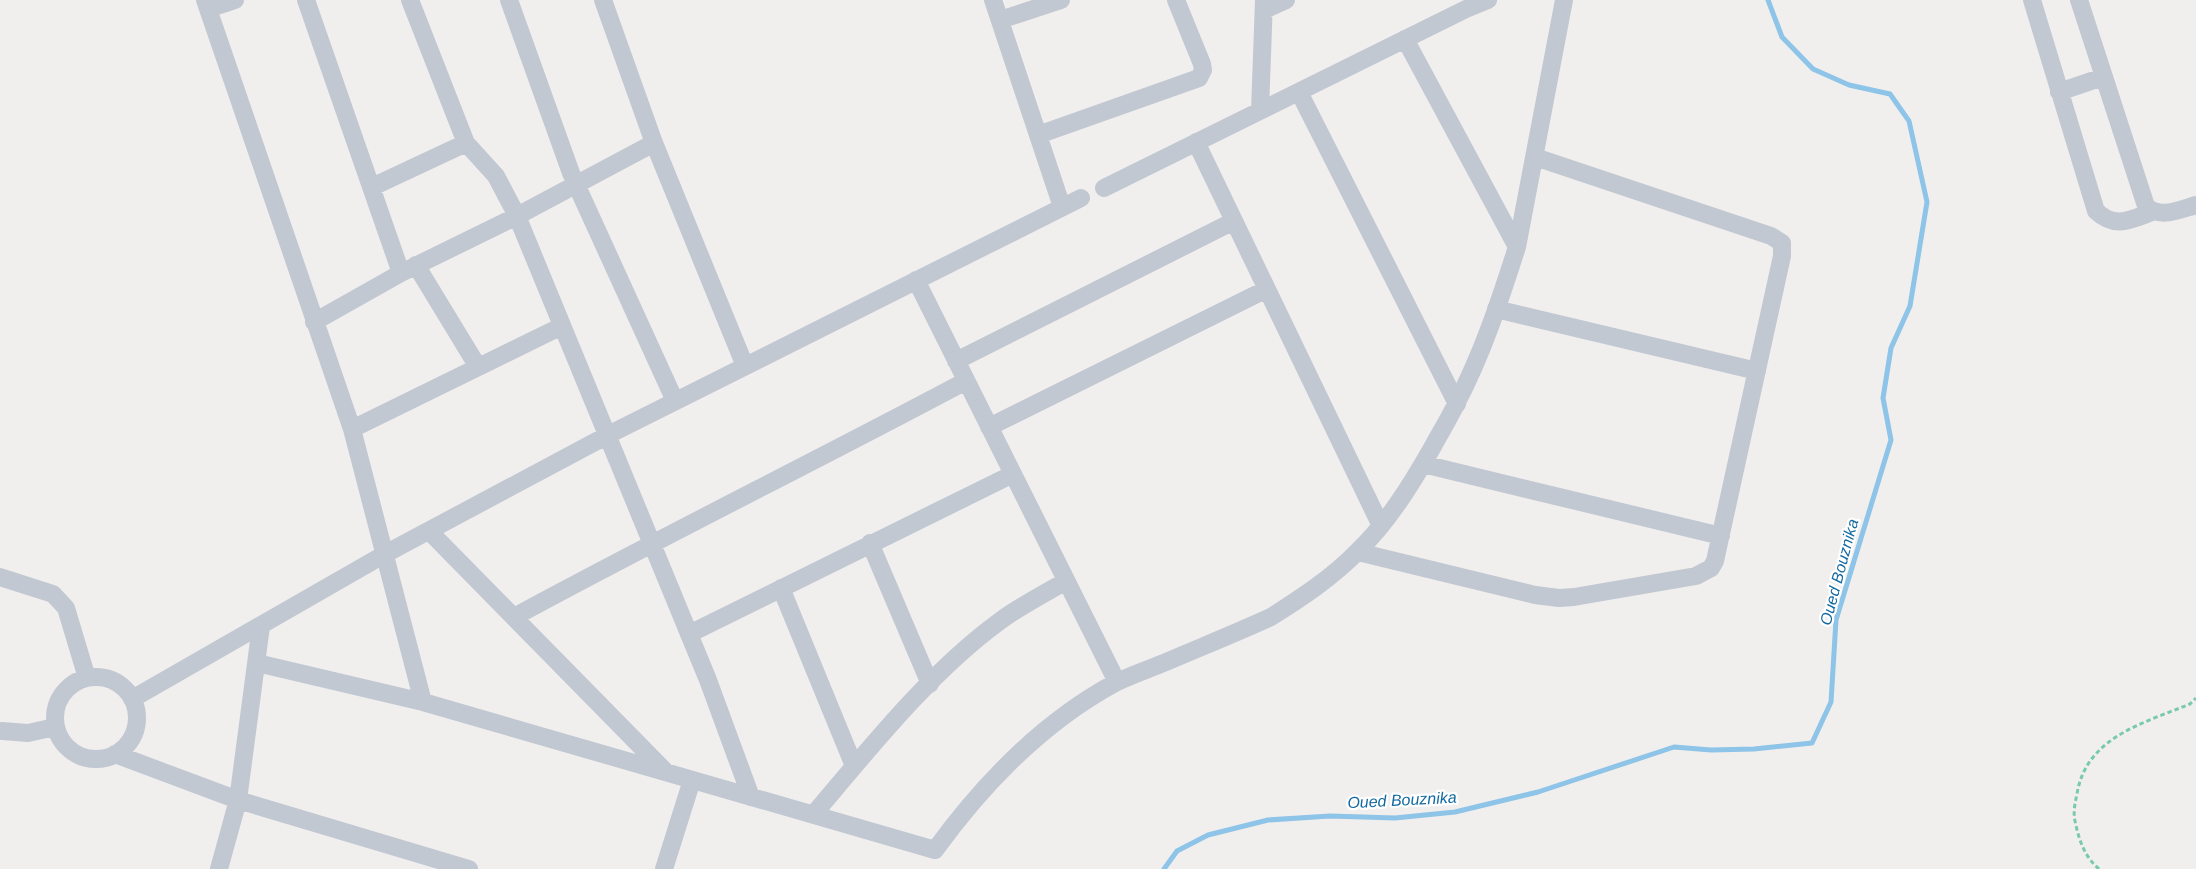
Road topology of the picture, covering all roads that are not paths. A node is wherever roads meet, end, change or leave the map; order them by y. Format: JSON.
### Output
{"nodes":[{"id":1,"x":235,"y":0,"type":"edge"},
{"id":2,"x":306,"y":0,"type":"edge"},
{"id":3,"x":410,"y":0,"type":"edge"},
{"id":4,"x":509,"y":0,"type":"edge"},
{"id":5,"x":603,"y":0,"type":"edge"},
{"id":6,"x":993,"y":0,"type":"edge"},
{"id":7,"x":1061,"y":0,"type":"edge"},
{"id":8,"x":1176,"y":0,"type":"edge"},
{"id":9,"x":1286,"y":0,"type":"edge"},
{"id":10,"x":1488,"y":0,"type":"edge"},
{"id":11,"x":1564,"y":0,"type":"edge"},
{"id":12,"x":2032,"y":0,"type":"edge"},
{"id":13,"x":2079,"y":0,"type":"edge"},
{"id":14,"x":207,"y":5,"type":"edge"},
{"id":15,"x":1264,"y":5,"type":"edge"},
{"id":16,"x":1000,"y":20,"type":"junction"},
{"id":17,"x":1405,"y":39,"type":"junction"},
{"id":18,"x":2103,"y":77,"type":"junction"},
{"id":19,"x":1299,"y":92,"type":"junction"},
{"id":20,"x":2060,"y":92,"type":"junction"},
{"id":21,"x":1260,"y":111,"type":"junction"},
{"id":22,"x":1038,"y":135,"type":"junction"},
{"id":23,"x":654,"y":142,"type":"junction"},
{"id":24,"x":1196,"y":142,"type":"junction"},
{"id":25,"x":466,"y":143,"type":"junction"},
{"id":26,"x":1535,"y":157,"type":"junction"},
{"id":27,"x":576,"y":184,"type":"junction"},
{"id":28,"x":372,"y":187,"type":"junction"},
{"id":29,"x":1104,"y":188,"type":"dead end"},
{"id":30,"x":1081,"y":198,"type":"dead end"},
{"id":31,"x":2196,"y":205,"type":"edge"},
{"id":32,"x":1062,"y":207,"type":"junction"},
{"id":33,"x":2152,"y":212,"type":"junction"},
{"id":34,"x":517,"y":216,"type":"junction"},
{"id":35,"x":1234,"y":221,"type":"junction"},
{"id":36,"x":1517,"y":247,"type":"junction"},
{"id":37,"x":409,"y":269,"type":"junction"},
{"id":38,"x":916,"y":280,"type":"junction"},
{"id":39,"x":1267,"y":289,"type":"junction"},
{"id":40,"x":1496,"y":309,"type":"junction"},
{"id":41,"x":314,"y":322,"type":"junction"},
{"id":42,"x":562,"y":326,"type":"junction"},
{"id":43,"x":956,"y":361,"type":"junction"},
{"id":44,"x":745,"y":366,"type":"junction"},
{"id":45,"x":478,"y":367,"type":"junction"},
{"id":46,"x":1757,"y":371,"type":"junction"},
{"id":47,"x":966,"y":381,"type":"junction"},
{"id":48,"x":675,"y":401,"type":"junction"},
{"id":49,"x":1457,"y":404,"type":"junction"},
{"id":50,"x":989,"y":426,"type":"junction"},
{"id":51,"x":352,"y":429,"type":"junction"},
{"id":52,"x":608,"y":435,"type":"junction"},
{"id":53,"x":1423,"y":464,"type":"junction"},
{"id":54,"x":1013,"y":474,"type":"junction"},
{"id":55,"x":1381,"y":526,"type":"junction"},
{"id":56,"x":429,"y":531,"type":"junction"},
{"id":57,"x":1721,"y":536,"type":"junction"},
{"id":58,"x":651,"y":543,"type":"junction"},
{"id":59,"x":870,"y":543,"type":"junction"},
{"id":60,"x":1358,"y":552,"type":"junction"},
{"id":61,"x":385,"y":554,"type":"junction"},
{"id":62,"x":0,"y":577,"type":"edge"},
{"id":63,"x":1066,"y":581,"type":"junction"},
{"id":64,"x":782,"y":588,"type":"junction"},
{"id":65,"x":514,"y":617,"type":"junction"},
{"id":66,"x":261,"y":626,"type":"junction"},
{"id":67,"x":689,"y":634,"type":"junction"},
{"id":68,"x":257,"y":663,"type":"junction"},
{"id":69,"x":87,"y":678,"type":"junction"},
{"id":70,"x":1117,"y":682,"type":"junction"},
{"id":71,"x":930,"y":684,"type":"junction"},
{"id":72,"x":132,"y":699,"type":"junction"},
{"id":73,"x":423,"y":702,"type":"junction"},
{"id":74,"x":55,"y":727,"type":"junction"},
{"id":75,"x":0,"y":732,"type":"edge"},
{"id":76,"x":115,"y":754,"type":"junction"},
{"id":77,"x":854,"y":766,"type":"junction"},
{"id":78,"x":665,"y":771,"type":"junction"},
{"id":79,"x":692,"y":780,"type":"junction"},
{"id":80,"x":751,"y":797,"type":"junction"},
{"id":81,"x":238,"y":800,"type":"junction"},
{"id":82,"x":813,"y":814,"type":"junction"},
{"id":83,"x":464,"y":868,"type":"edge"},
{"id":84,"x":219,"y":869,"type":"edge"},
{"id":85,"x":664,"y":869,"type":"edge"}],
"edges":[{"from":1,"to":14,"type":"street"},
{"from":2,"to":28,"type":"street"},
{"from":3,"to":25,"type":"street"},
{"from":4,"to":27,"type":"street"},
{"from":5,"to":23,"type":"street"},
{"from":6,"to":16,"type":"street"},
{"from":7,"to":16,"type":"street"},
{"from":8,"to":22,"type":"street"},
{"from":9,"to":15,"type":"street"},
{"from":10,"to":17,"type":"street"},
{"from":11,"to":26,"type":"street"},
{"from":12,"to":20,"type":"street"},
{"from":13,"to":18,"type":"street"},
{"from":14,"to":41,"type":"street"},
{"from":15,"to":21,"type":"street"},
{"from":16,"to":22,"type":"street"},
{"from":17,"to":19,"type":"street"},
{"from":17,"to":36,"type":"street"},
{"from":18,"to":20,"type":"street"},
{"from":18,"to":33,"type":"street"},
{"from":19,"to":21,"type":"street"},
{"from":19,"to":49,"type":"street"},
{"from":20,"to":33,"type":"street"},
{"from":21,"to":24,"type":"street"},
{"from":22,"to":32,"type":"street"},
{"from":23,"to":27,"type":"street"},
{"from":23,"to":44,"type":"street"},
{"from":24,"to":29,"type":"street"},
{"from":24,"to":35,"type":"street"},
{"from":25,"to":28,"type":"street"},
{"from":25,"to":34,"type":"street"},
{"from":26,"to":36,"type":"street"},
{"from":26,"to":46,"type":"street"},
{"from":27,"to":34,"type":"street"},
{"from":27,"to":48,"type":"street"},
{"from":28,"to":37,"type":"street"},
{"from":30,"to":32,"type":"street"},
{"from":31,"to":33,"type":"street"},
{"from":32,"to":38,"type":"street"},
{"from":34,"to":37,"type":"street"},
{"from":34,"to":42,"type":"street"},
{"from":35,"to":39,"type":"street"},
{"from":35,"to":43,"type":"street"},
{"from":36,"to":40,"type":"street"},
{"from":37,"to":41,"type":"street"},
{"from":37,"to":45,"type":"street"},
{"from":38,"to":43,"type":"street"},
{"from":38,"to":44,"type":"street"},
{"from":39,"to":50,"type":"street"},
{"from":39,"to":55,"type":"street"},
{"from":40,"to":46,"type":"street"},
{"from":40,"to":49,"type":"street"},
{"from":41,"to":51,"type":"street"},
{"from":42,"to":45,"type":"street"},
{"from":42,"to":52,"type":"street"},
{"from":43,"to":47,"type":"street"},
{"from":44,"to":48,"type":"street"},
{"from":45,"to":51,"type":"street"},
{"from":46,"to":57,"type":"street"},
{"from":47,"to":50,"type":"street"},
{"from":47,"to":58,"type":"street"},
{"from":48,"to":52,"type":"street"},
{"from":49,"to":53,"type":"street"},
{"from":50,"to":54,"type":"street"},
{"from":51,"to":61,"type":"street"},
{"from":52,"to":56,"type":"street"},
{"from":52,"to":58,"type":"street"},
{"from":53,"to":55,"type":"street"},
{"from":53,"to":57,"type":"street"},
{"from":54,"to":59,"type":"street"},
{"from":54,"to":63,"type":"street"},
{"from":55,"to":60,"type":"street"},
{"from":56,"to":61,"type":"street"},
{"from":56,"to":65,"type":"street"},
{"from":57,"to":60,"type":"street"},
{"from":58,"to":65,"type":"street"},
{"from":58,"to":67,"type":"street"},
{"from":59,"to":64,"type":"street"},
{"from":59,"to":71,"type":"street"},
{"from":60,"to":70,"type":"street"},
{"from":61,"to":66,"type":"street"},
{"from":61,"to":73,"type":"street"},
{"from":62,"to":69,"type":"street"},
{"from":63,"to":70,"type":"street"},
{"from":63,"to":71,"type":"street"},
{"from":64,"to":67,"type":"street"},
{"from":64,"to":77,"type":"street"},
{"from":65,"to":78,"type":"street"},
{"from":66,"to":68,"type":"street"},
{"from":66,"to":72,"type":"street"},
{"from":67,"to":80,"type":"street"},
{"from":68,"to":73,"type":"street"},
{"from":68,"to":81,"type":"street"},
{"from":69,"to":72,"type":"street"},
{"from":69,"to":74,"type":"street"},
{"from":70,"to":82,"type":"street"},
{"from":71,"to":77,"type":"street"},
{"from":72,"to":76,"type":"street"},
{"from":73,"to":78,"type":"street"},
{"from":74,"to":75,"type":"street"},
{"from":74,"to":76,"type":"street"},
{"from":76,"to":81,"type":"street"},
{"from":77,"to":82,"type":"street"},
{"from":78,"to":79,"type":"street"},
{"from":79,"to":80,"type":"street"},
{"from":79,"to":85,"type":"street"},
{"from":80,"to":82,"type":"street"},
{"from":81,"to":83,"type":"street"},
{"from":81,"to":84,"type":"street"}]}
